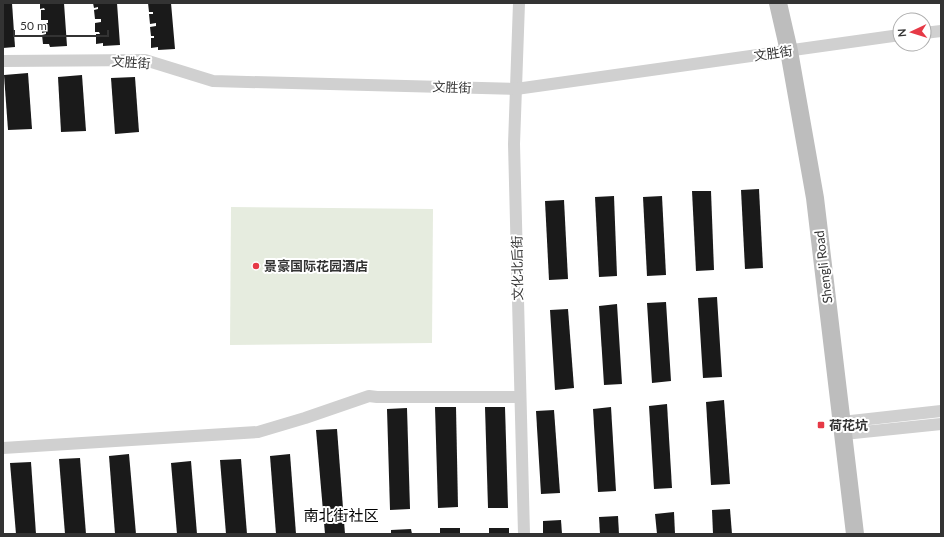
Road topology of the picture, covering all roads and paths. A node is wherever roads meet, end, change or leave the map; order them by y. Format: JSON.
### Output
{"nodes":[{"id":1,"x":519,"y":3,"type":"edge"},
{"id":2,"x":778,"y":3,"type":"edge"},
{"id":3,"x":892,"y":36,"type":"edge"},
{"id":4,"x":788,"y":50,"type":"junction"},
{"id":5,"x":3,"y":61,"type":"edge"},
{"id":6,"x":516,"y":89,"type":"junction"},
{"id":7,"x":520,"y":397,"type":"junction"},
{"id":8,"x":941,"y":411,"type":"edge"},
{"id":9,"x":941,"y":424,"type":"edge"},
{"id":10,"x":843,"y":428,"type":"junction"},
{"id":11,"x":3,"y":448,"type":"edge"},
{"id":12,"x":524,"y":534,"type":"edge"},
{"id":13,"x":855,"y":534,"type":"edge"}],
"edges":[{"from":1,"to":6,"type":"street","name":"文化北后街"},
{"from":2,"to":4,"type":"main road","name":"Shengli Road"},
{"from":3,"to":4,"type":"street","name":"文胜街"},
{"from":4,"to":6,"type":"street","name":"文胜街"},
{"from":4,"to":10,"type":"main road","name":"Shengli Road"},
{"from":5,"to":6,"type":"street","name":"文胜街"},
{"from":6,"to":7,"type":"street","name":"文化北后街"},
{"from":7,"to":11,"type":"street"},
{"from":7,"to":12,"type":"street","name":"文化北后街"},
{"from":8,"to":10,"type":"street"},
{"from":9,"to":10,"type":"street"},
{"from":10,"to":13,"type":"main road","name":"Shengli Road"}]}
